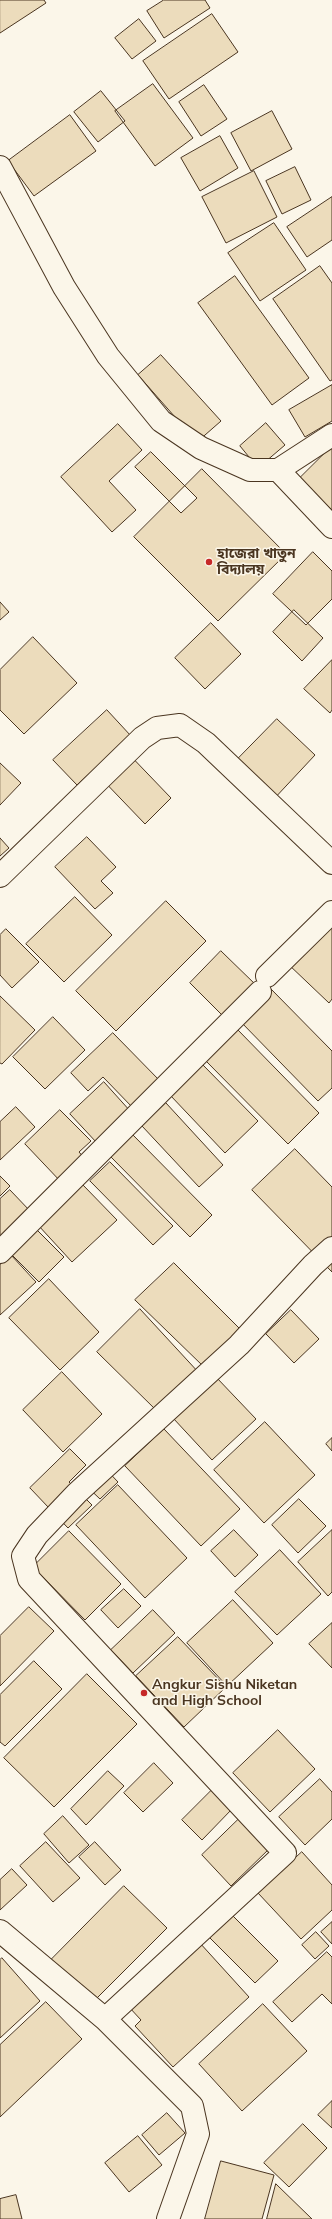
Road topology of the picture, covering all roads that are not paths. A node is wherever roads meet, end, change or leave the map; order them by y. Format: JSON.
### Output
{"nodes":[{"id":1,"x":0,"y":167,"type":"edge"},
{"id":2,"x":332,"y":435,"type":"edge"},
{"id":3,"x":278,"y":470,"type":"junction"},
{"id":4,"x":332,"y":527,"type":"edge"},
{"id":5,"x":332,"y":863,"type":"edge"},
{"id":6,"x":0,"y":876,"type":"edge"},
{"id":7,"x":332,"y":912,"type":"edge"},
{"id":8,"x":332,"y":1248,"type":"edge"},
{"id":9,"x":0,"y":1252,"type":"edge"},
{"id":10,"x":0,"y":1931,"type":"edge"},
{"id":11,"x":105,"y":2019,"type":"junction"},
{"id":12,"x":168,"y":2219,"type":"edge"}],
"edges":[{"from":1,"to":3,"type":"street"},
{"from":2,"to":3,"type":"street"},
{"from":3,"to":4,"type":"street"},
{"from":5,"to":6,"type":"street"},
{"from":7,"to":9,"type":"street"},
{"from":8,"to":11,"type":"street"},
{"from":10,"to":11,"type":"street"},
{"from":11,"to":12,"type":"street"}]}
